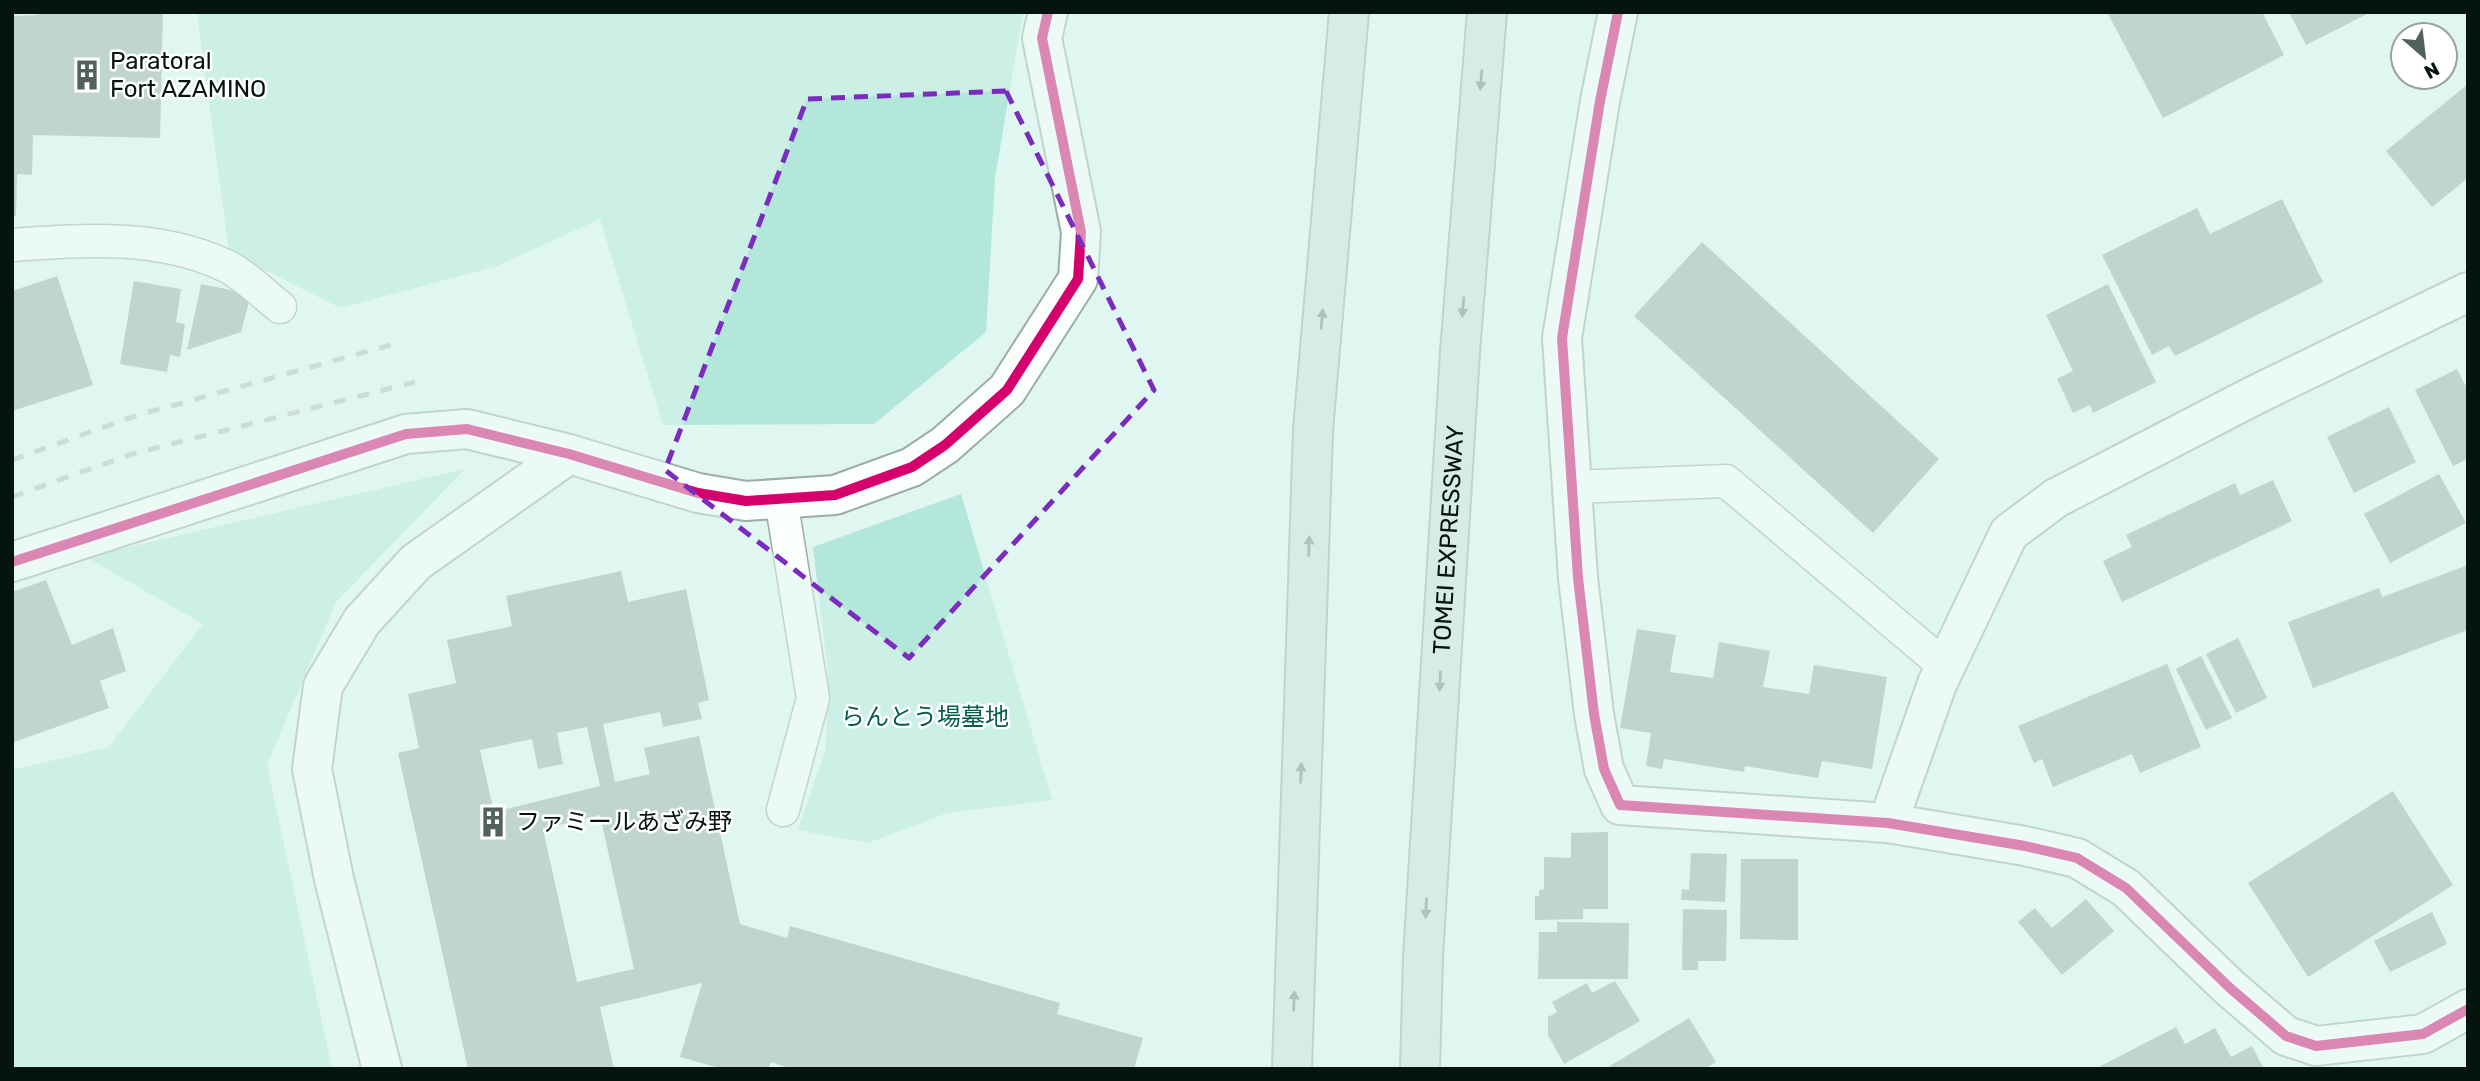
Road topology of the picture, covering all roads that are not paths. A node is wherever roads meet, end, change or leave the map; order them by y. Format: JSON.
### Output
{"nodes":[{"id":1,"x":1048,"y":12,"type":"edge"},
{"id":2,"x":1349,"y":12,"type":"edge"},
{"id":3,"x":1487,"y":12,"type":"edge"},
{"id":4,"x":1618,"y":12,"type":"edge"},
{"id":5,"x":12,"y":246,"type":"edge"},
{"id":6,"x":2468,"y":292,"type":"edge"},
{"id":7,"x":280,"y":307,"type":"dead end"},
{"id":8,"x":569,"y":454,"type":"junction"},
{"id":9,"x":1572,"y":487,"type":"junction"},
{"id":10,"x":781,"y":499,"type":"junction"},
{"id":11,"x":12,"y":562,"type":"edge"},
{"id":12,"x":1946,"y":667,"type":"junction"},
{"id":13,"x":783,"y":810,"type":"dead end"},
{"id":14,"x":1888,"y":823,"type":"junction"},
{"id":15,"x":2468,"y":1009,"type":"edge"},
{"id":16,"x":382,"y":1069,"type":"edge"},
{"id":17,"x":1292,"y":1069,"type":"edge"},
{"id":18,"x":1420,"y":1069,"type":"edge"}],
"edges":[{"from":1,"to":10,"type":"street"},
{"from":17,"to":2,"type":"highway","one_way":true},
{"from":3,"to":18,"type":"highway","name":"TOMEI EXPRESSWAY","one_way":true},
{"from":4,"to":9,"type":"street"},
{"from":5,"to":7,"type":"lane"},
{"from":6,"to":12,"type":"street"},
{"from":8,"to":10,"type":"street"},
{"from":8,"to":11,"type":"street"},
{"from":8,"to":16,"type":"street"},
{"from":9,"to":12,"type":"lane"},
{"from":9,"to":14,"type":"street"},
{"from":10,"to":13,"type":"lane"},
{"from":12,"to":14,"type":"street"},
{"from":14,"to":15,"type":"street"}]}
